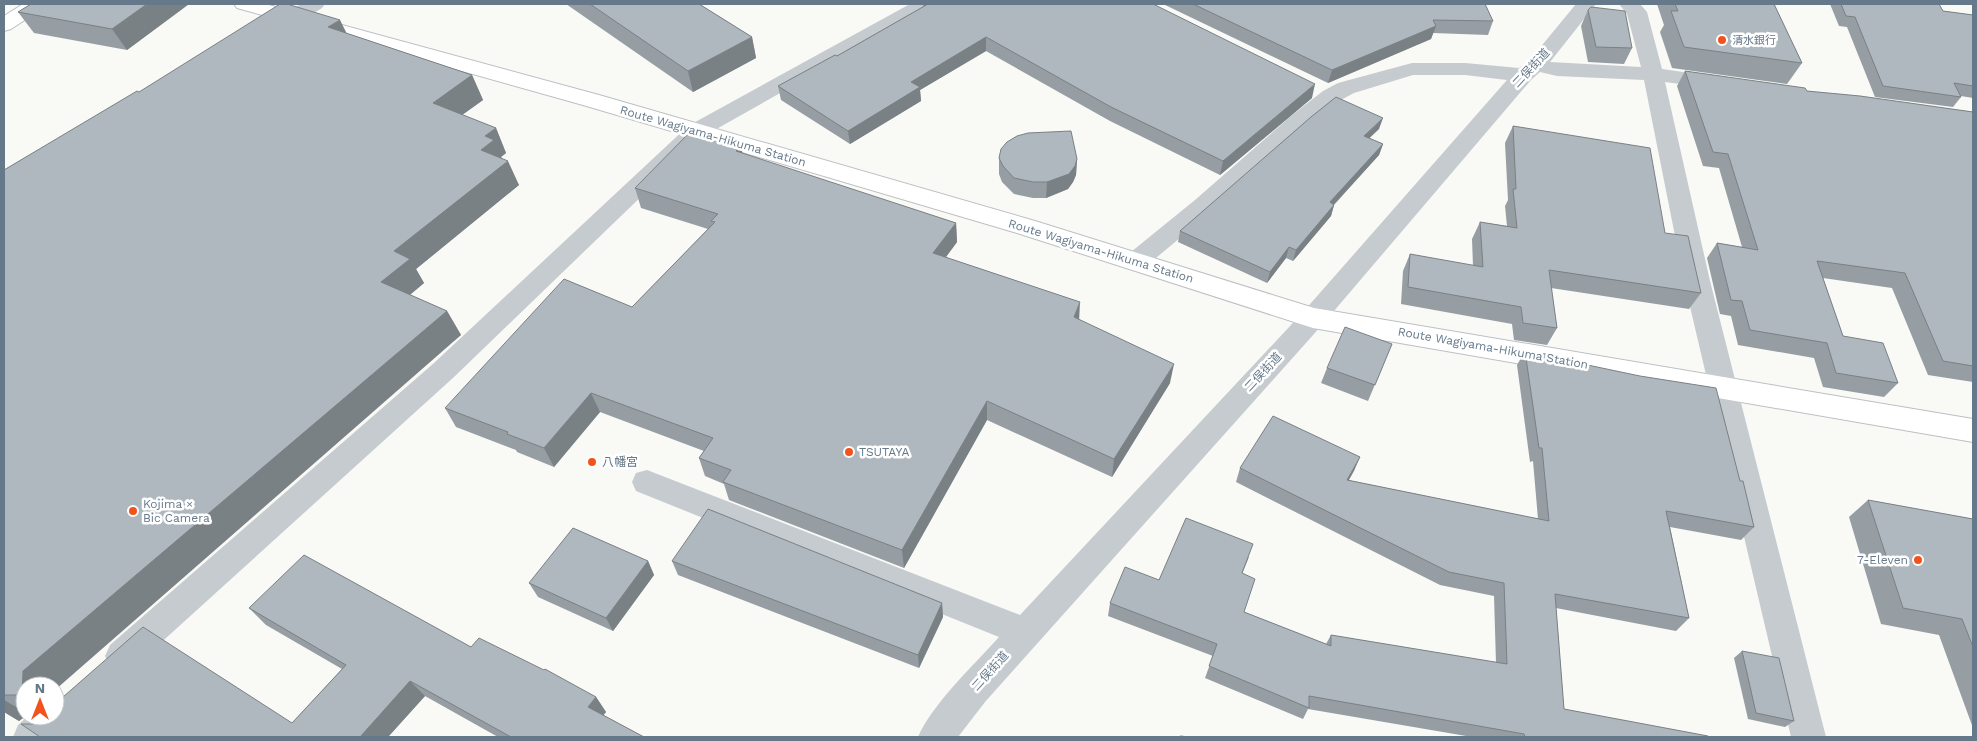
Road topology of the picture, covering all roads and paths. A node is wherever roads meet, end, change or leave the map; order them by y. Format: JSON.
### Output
{"nodes":[{"id":1,"x":36,"y":4,"type":"edge"},
{"id":2,"x":244,"y":4,"type":"edge"},
{"id":3,"x":315,"y":4,"type":"edge"},
{"id":4,"x":924,"y":4,"type":"edge"},
{"id":5,"x":1586,"y":4,"type":"edge"},
{"id":6,"x":1629,"y":4,"type":"edge"},
{"id":7,"x":282,"y":14,"type":"junction"},
{"id":8,"x":4,"y":25,"type":"edge"},
{"id":9,"x":261,"y":37,"type":"edge"},
{"id":10,"x":1530,"y":70,"type":"junction"},
{"id":11,"x":1653,"y":74,"type":"junction"},
{"id":12,"x":1740,"y":86,"type":"edge"},
{"id":13,"x":696,"y":131,"type":"junction"},
{"id":14,"x":1135,"y":262,"type":"junction"},
{"id":15,"x":1313,"y":318,"type":"junction"},
{"id":16,"x":1724,"y":388,"type":"junction"},
{"id":17,"x":1973,"y":431,"type":"edge"},
{"id":18,"x":648,"y":482,"type":"dead end"},
{"id":19,"x":1025,"y":632,"type":"junction"},
{"id":20,"x":107,"y":669,"type":"edge"},
{"id":21,"x":43,"y":726,"type":"edge"},
{"id":22,"x":30,"y":737,"type":"edge"},
{"id":23,"x":936,"y":737,"type":"edge"},
{"id":24,"x":1809,"y":737,"type":"edge"}],
"edges":[{"from":1,"to":8,"type":"main road"},
{"from":2,"to":7,"type":"main road","name":"Route Wagiyama-Hikuma Station"},
{"from":3,"to":7,"type":"street"},
{"from":4,"to":13,"type":"street"},
{"from":5,"to":10,"type":"street","name":"二俣街道"},
{"from":6,"to":11,"type":"street"},
{"from":7,"to":9,"type":"street"},
{"from":7,"to":13,"type":"main road","name":"Route Wagiyama-Hikuma Station"},
{"from":10,"to":11,"type":"street"},
{"from":10,"to":14,"type":"street"},
{"from":10,"to":15,"type":"street","name":"二俣街道"},
{"from":11,"to":12,"type":"street"},
{"from":11,"to":16,"type":"street"},
{"from":13,"to":14,"type":"main road","name":"Route Wagiyama-Hikuma Station"},
{"from":13,"to":20,"type":"street"},
{"from":14,"to":15,"type":"main road","name":"Route Wagiyama-Hikuma Station"},
{"from":15,"to":16,"type":"main road","name":"Route Wagiyama-Hikuma Station"},
{"from":15,"to":19,"type":"street","name":"二俣街道"},
{"from":16,"to":17,"type":"main road","name":"Route Wagiyama-Hikuma Station"},
{"from":16,"to":24,"type":"street"},
{"from":18,"to":19,"type":"street"},
{"from":19,"to":23,"type":"street","name":"二俣街道"},
{"from":21,"to":22,"type":"street"}]}
